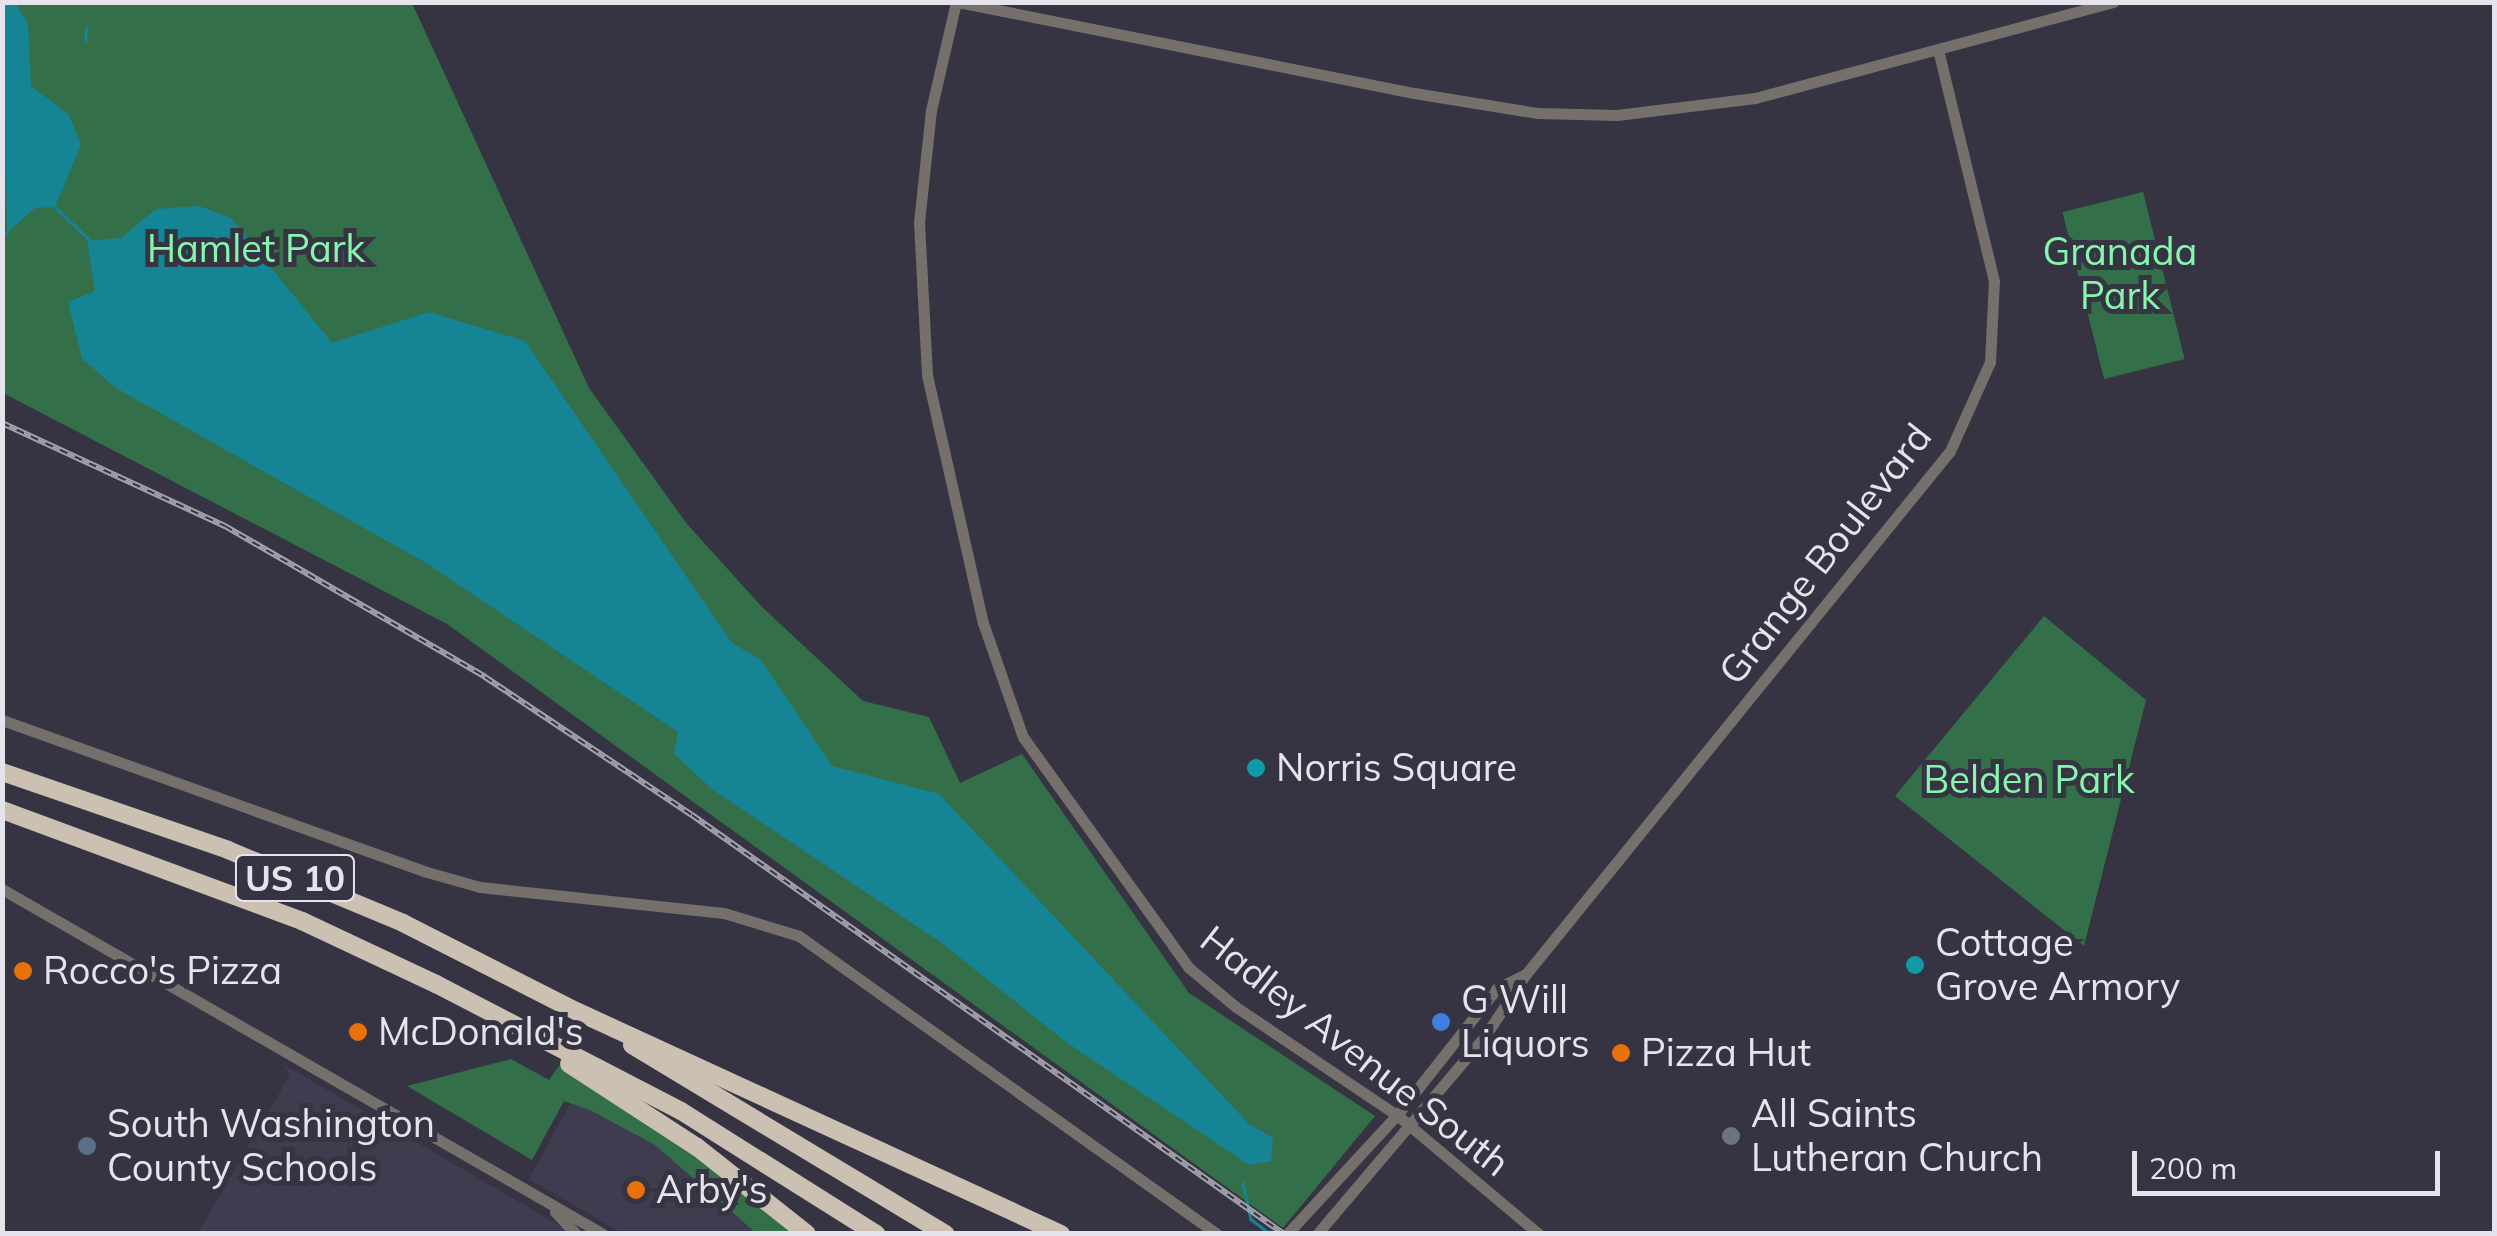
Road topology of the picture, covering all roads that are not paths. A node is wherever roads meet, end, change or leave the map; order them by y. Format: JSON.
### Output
{"nodes":[{"id":1,"x":957,"y":2,"type":"edge"},
{"id":2,"x":2112,"y":2,"type":"edge"},
{"id":3,"x":1938,"y":50,"type":"junction"},
{"id":4,"x":2,"y":720,"type":"edge"},
{"id":5,"x":2,"y":772,"type":"edge"},
{"id":6,"x":2,"y":810,"type":"edge"},
{"id":7,"x":2,"y":888,"type":"edge"},
{"id":8,"x":1526,"y":974,"type":"junction"},
{"id":9,"x":436,"y":984,"type":"junction"},
{"id":10,"x":576,"y":1011,"type":"junction"},
{"id":11,"x":1397,"y":1114,"type":"junction"},
{"id":12,"x":1412,"y":1126,"type":"junction"},
{"id":13,"x":538,"y":1195,"type":"junction"},
{"id":14,"x":1321,"y":1229,"type":"edge"},
{"id":15,"x":576,"y":1234,"type":"edge"},
{"id":16,"x":603,"y":1234,"type":"edge"},
{"id":17,"x":806,"y":1234,"type":"edge"},
{"id":18,"x":876,"y":1234,"type":"edge"},
{"id":19,"x":946,"y":1234,"type":"edge"},
{"id":20,"x":1061,"y":1234,"type":"edge"},
{"id":21,"x":1218,"y":1234,"type":"edge"},
{"id":22,"x":1288,"y":1234,"type":"edge"},
{"id":23,"x":1539,"y":1234,"type":"edge"}],
"edges":[{"from":1,"to":3,"type":"street"},
{"from":1,"to":11,"type":"street","name":"Hadley Avenue South"},
{"from":2,"to":3,"type":"street"},
{"from":3,"to":8,"type":"street","name":"Grange Boulevard"},
{"from":4,"to":21,"type":"street"},
{"from":5,"to":10,"type":"highway","number":"US 10"},
{"from":6,"to":9,"type":"highway","number":"US 10"},
{"from":7,"to":13,"type":"street"},
{"from":8,"to":11,"type":"street","name":"Grange Boulevard"},
{"from":8,"to":12,"type":"street","name":"Grange Boulevard"},
{"from":9,"to":17,"type":"highway"},
{"from":9,"to":18,"type":"highway","number":"US 10"},
{"from":10,"to":19,"type":"highway","number":"US 10"},
{"from":10,"to":20,"type":"highway"},
{"from":11,"to":12,"type":"street","name":"Hadley Avenue South"},
{"from":11,"to":22,"type":"street","name":"Grange Boulevard"},
{"from":12,"to":14,"type":"street","name":"Grange Boulevard"},
{"from":12,"to":23,"type":"street","name":"Hadley Avenue South"},
{"from":13,"to":15,"type":"street"},
{"from":13,"to":16,"type":"street"}]}
